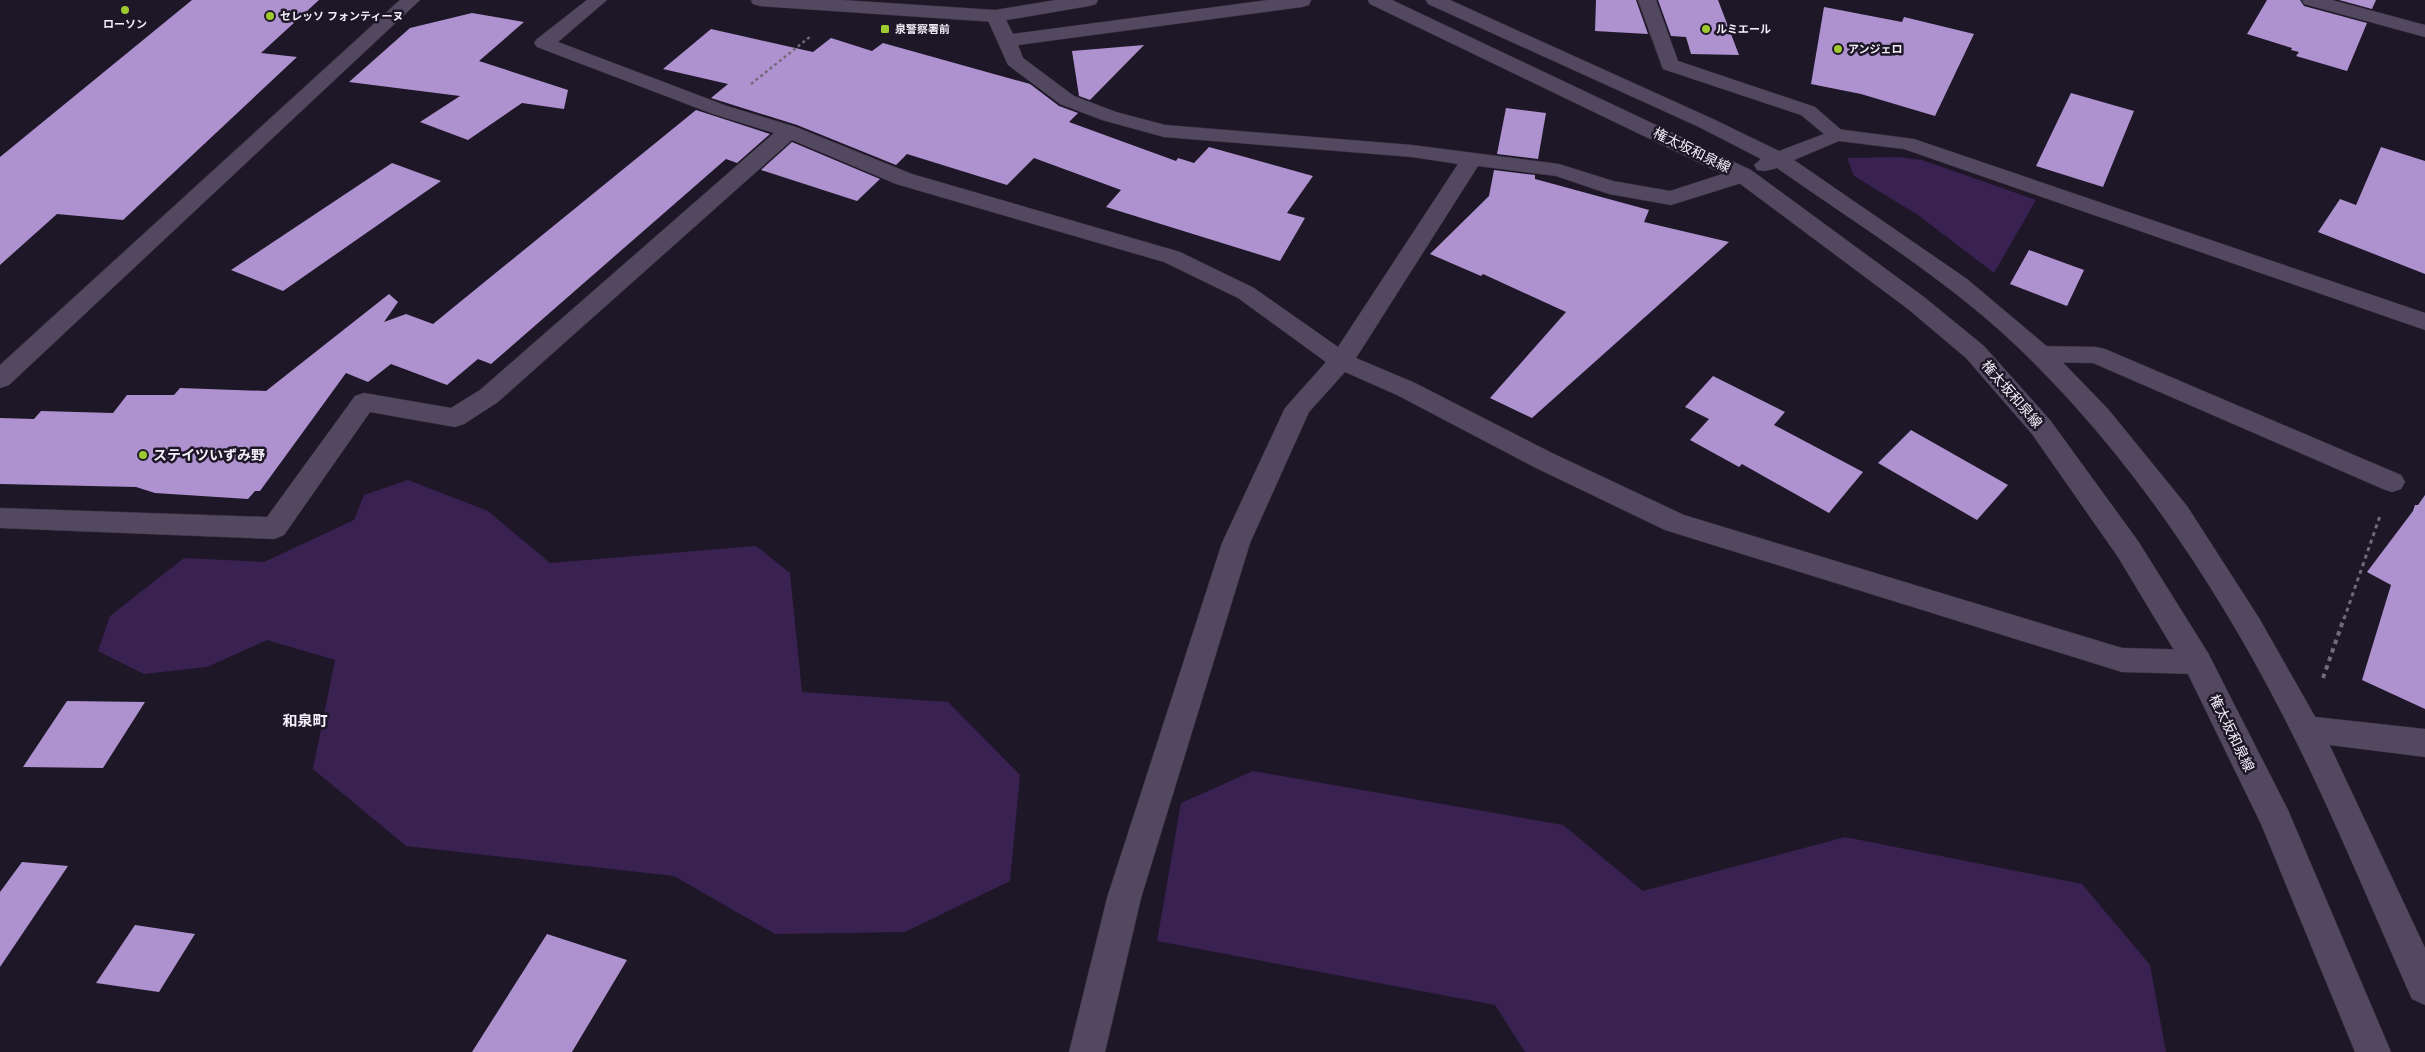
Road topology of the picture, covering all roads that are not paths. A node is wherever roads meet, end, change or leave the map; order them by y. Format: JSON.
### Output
{"nodes":[{"id":1,"x":410,"y":0,"type":"edge"},
{"id":2,"x":598,"y":0,"type":"edge"},
{"id":3,"x":760,"y":0,"type":"edge"},
{"id":4,"x":1089,"y":0,"type":"edge"},
{"id":5,"x":1377,"y":0,"type":"edge"},
{"id":6,"x":1435,"y":0,"type":"edge"},
{"id":7,"x":1647,"y":0,"type":"edge"},
{"id":8,"x":2311,"y":0,"type":"edge"},
{"id":9,"x":1302,"y":1,"type":"dead end"},
{"id":10,"x":995,"y":16,"type":"junction"},
{"id":11,"x":2425,"y":31,"type":"edge"},
{"id":12,"x":1006,"y":41,"type":"junction"},
{"id":13,"x":789,"y":131,"type":"junction"},
{"id":14,"x":1837,"y":135,"type":"junction"},
{"id":15,"x":1472,"y":159,"type":"junction"},
{"id":16,"x":1778,"y":159,"type":"junction"},
{"id":17,"x":1743,"y":175,"type":"junction"},
{"id":18,"x":2425,"y":322,"type":"edge"},
{"id":19,"x":2040,"y":354,"type":"junction"},
{"id":20,"x":1341,"y":362,"type":"junction"},
{"id":21,"x":0,"y":379,"type":"edge"},
{"id":22,"x":2392,"y":482,"type":"road end"},
{"id":23,"x":0,"y":518,"type":"edge"},
{"id":24,"x":2197,"y":662,"type":"junction"},
{"id":25,"x":2306,"y":729,"type":"junction"},
{"id":26,"x":2425,"y":743,"type":"edge"},
{"id":27,"x":2425,"y":987,"type":"edge"},
{"id":28,"x":1087,"y":1052,"type":"edge"},
{"id":29,"x":2373,"y":1052,"type":"edge"}],
"edges":[{"from":1,"to":21,"type":"street"},
{"from":2,"to":13,"type":"street"},
{"from":3,"to":10,"type":"street"},
{"from":4,"to":10,"type":"street"},
{"from":5,"to":17,"type":"street","name":"権太坂和泉線"},
{"from":6,"to":16,"type":"street"},
{"from":7,"to":14,"type":"street"},
{"from":8,"to":11,"type":"street"},
{"from":9,"to":12,"type":"street"},
{"from":10,"to":12,"type":"street"},
{"from":12,"to":15,"type":"street"},
{"from":13,"to":20,"type":"street"},
{"from":13,"to":23,"type":"street"},
{"from":14,"to":16,"type":"street"},
{"from":14,"to":18,"type":"street"},
{"from":15,"to":17,"type":"street"},
{"from":15,"to":20,"type":"street"},
{"from":16,"to":17,"type":"street"},
{"from":16,"to":19,"type":"street"},
{"from":17,"to":24,"type":"street","name":"権太坂和泉線"},
{"from":19,"to":22,"type":"street"},
{"from":19,"to":25,"type":"street"},
{"from":20,"to":24,"type":"street"},
{"from":20,"to":28,"type":"street"},
{"from":24,"to":29,"type":"street","name":"権太坂和泉線"},
{"from":25,"to":26,"type":"street"},
{"from":25,"to":27,"type":"street"}]}
